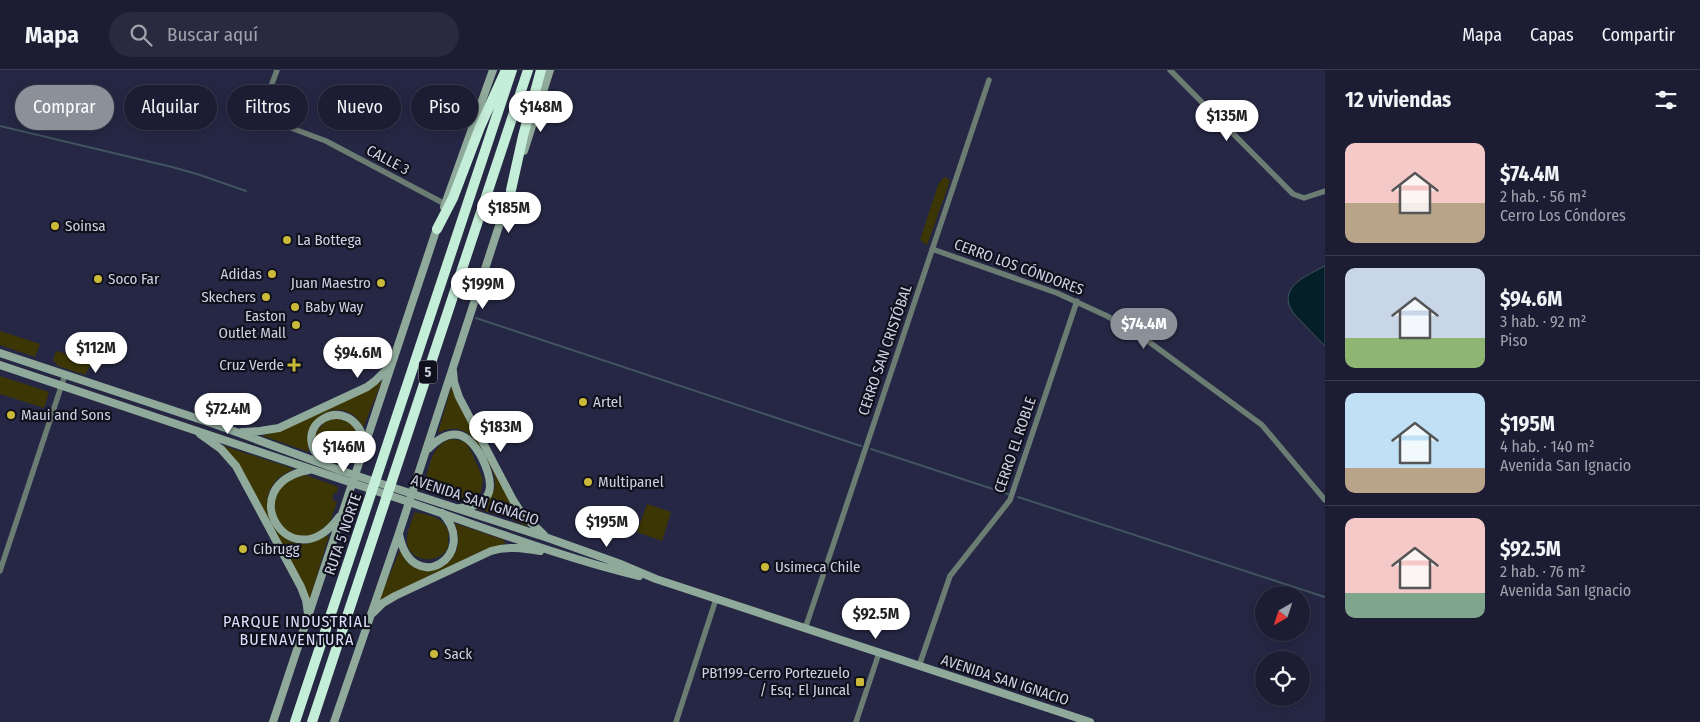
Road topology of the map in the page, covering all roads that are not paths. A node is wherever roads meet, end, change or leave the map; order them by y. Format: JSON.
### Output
{"nodes":[{"id":1,"x":277,"y":70,"type":"edge"},
{"id":2,"x":493,"y":70,"type":"edge"},
{"id":3,"x":506,"y":70,"type":"edge"},
{"id":4,"x":512,"y":70,"type":"edge"},
{"id":5,"x":528,"y":70,"type":"edge"},
{"id":6,"x":541,"y":70,"type":"edge"},
{"id":7,"x":550,"y":70,"type":"edge"},
{"id":8,"x":1170,"y":70,"type":"edge"},
{"id":9,"x":989,"y":80,"type":"dead end"},
{"id":10,"x":511,"y":190,"type":"junction"},
{"id":11,"x":1325,"y":191,"type":"edge"},
{"id":12,"x":445,"y":204,"type":"junction"},
{"id":13,"x":437,"y":229,"type":"junction"},
{"id":14,"x":932,"y":248,"type":"junction"},
{"id":15,"x":1077,"y":301,"type":"junction"},
{"id":16,"x":0,"y":353,"type":"edge"},
{"id":17,"x":24,"y":361,"type":"junction"},
{"id":18,"x":392,"y":363,"type":"junction"},
{"id":19,"x":0,"y":365,"type":"edge"},
{"id":20,"x":453,"y":365,"type":"junction"},
{"id":21,"x":20,"y":372,"type":"junction"},
{"id":22,"x":65,"y":375,"type":"junction"},
{"id":23,"x":62,"y":386,"type":"junction"},
{"id":24,"x":216,"y":425,"type":"junction"},
{"id":25,"x":196,"y":430,"type":"junction"},
{"id":26,"x":234,"y":431,"type":"junction"},
{"id":27,"x":212,"y":436,"type":"junction"},
{"id":28,"x":365,"y":444,"type":"junction"},
{"id":29,"x":426,"y":450,"type":"junction"},
{"id":30,"x":330,"y":466,"type":"junction"},
{"id":31,"x":311,"y":470,"type":"junction"},
{"id":32,"x":340,"y":474,"type":"junction"},
{"id":33,"x":1325,"y":500,"type":"edge"},
{"id":34,"x":455,"y":508,"type":"junction"},
{"id":35,"x":344,"y":509,"type":"junction"},
{"id":36,"x":442,"y":513,"type":"junction"},
{"id":37,"x":399,"y":533,"type":"junction"},
{"id":38,"x":548,"y":538,"type":"junction"},
{"id":39,"x":555,"y":552,"type":"junction"},
{"id":40,"x":1,"y":568,"type":"edge"},
{"id":41,"x":656,"y":579,"type":"junction"},
{"id":42,"x":716,"y":599,"type":"junction"},
{"id":43,"x":308,"y":616,"type":"junction"},
{"id":44,"x":370,"y":617,"type":"junction"},
{"id":45,"x":805,"y":629,"type":"junction"},
{"id":46,"x":878,"y":653,"type":"junction"},
{"id":47,"x":919,"y":666,"type":"junction"},
{"id":48,"x":328,"y":675,"type":"junction"},
{"id":49,"x":308,"y":683,"type":"junction"},
{"id":50,"x":273,"y":722,"type":"edge"},
{"id":51,"x":290,"y":722,"type":"edge"},
{"id":52,"x":295,"y":722,"type":"edge"},
{"id":53,"x":312,"y":722,"type":"edge"},
{"id":54,"x":317,"y":722,"type":"edge"},
{"id":55,"x":334,"y":722,"type":"edge"},
{"id":56,"x":676,"y":722,"type":"edge"},
{"id":57,"x":856,"y":722,"type":"edge"},
{"id":58,"x":1090,"y":722,"type":"edge"}],
"edges":[{"from":1,"to":12,"type":"street","name":"CALLE 3"},
{"from":2,"to":12,"type":"main road"},
{"from":3,"to":13,"type":"highway"},
{"from":4,"to":49,"type":"highway","name":"RUTA 5 NORTE","number":"5"},
{"from":5,"to":48,"type":"highway","name":"RUTA 5 NORTE","number":"5"},
{"from":6,"to":10,"type":"highway"},
{"from":7,"to":10,"type":"main road"},
{"from":8,"to":11,"type":"street"},
{"from":9,"to":14,"type":"street","name":"CERRO SAN CRISTÓBAL"},
{"from":10,"to":20,"type":"main road"},
{"from":12,"to":13,"type":"main road"},
{"from":13,"to":18,"type":"main road"},
{"from":14,"to":15,"type":"street","name":"CERRO LOS CÓNDORES"},
{"from":14,"to":45,"type":"street","name":"CERRO SAN CRISTÓBAL"},
{"from":15,"to":33,"type":"street","name":"CERRO LOS CÓNDORES"},
{"from":15,"to":47,"type":"street","name":"CERRO EL ROBLE"},
{"from":16,"to":17,"type":"main road","name":"AVENIDA SAN IGNACIO"},
{"from":17,"to":21,"type":"main road"},
{"from":17,"to":22,"type":"main road","name":"AVENIDA SAN IGNACIO"},
{"from":18,"to":26,"type":"main road"},
{"from":18,"to":28,"type":"main road"},
{"from":19,"to":21,"type":"main road","name":"AVENIDA SAN IGNACIO"},
{"from":20,"to":29,"type":"main road"},
{"from":20,"to":38,"type":"main road"},
{"from":21,"to":23,"type":"main road","name":"AVENIDA SAN IGNACIO"},
{"from":22,"to":23,"type":"street"},
{"from":22,"to":24,"type":"main road","name":"AVENIDA SAN IGNACIO"},
{"from":23,"to":25,"type":"main road","name":"AVENIDA SAN IGNACIO"},
{"from":23,"to":40,"type":"street"},
{"from":24,"to":26,"type":"main road","name":"AVENIDA SAN IGNACIO"},
{"from":24,"to":27,"type":"main road"},
{"from":25,"to":27,"type":"main road","name":"AVENIDA SAN IGNACIO"},
{"from":25,"to":43,"type":"main road"},
{"from":26,"to":30,"type":"main road","name":"AVENIDA SAN IGNACIO"},
{"from":27,"to":31,"type":"main road","name":"AVENIDA SAN IGNACIO"},
{"from":28,"to":30,"type":"main road"},
{"from":28,"to":35,"type":"main road"},
{"from":29,"to":34,"type":"main road"},
{"from":29,"to":37,"type":"main road"},
{"from":30,"to":32,"type":"main road","name":"AVENIDA SAN IGNACIO"},
{"from":31,"to":32,"type":"main road","name":"AVENIDA SAN IGNACIO"},
{"from":31,"to":35,"type":"main road"},
{"from":32,"to":34,"type":"main road","name":"AVENIDA SAN IGNACIO"},
{"from":32,"to":36,"type":"main road","name":"AVENIDA SAN IGNACIO"},
{"from":34,"to":38,"type":"main road","name":"AVENIDA SAN IGNACIO"},
{"from":35,"to":43,"type":"main road"},
{"from":36,"to":37,"type":"main road"},
{"from":36,"to":39,"type":"main road","name":"AVENIDA SAN IGNACIO"},
{"from":37,"to":44,"type":"main road"},
{"from":38,"to":41,"type":"main road","name":"AVENIDA SAN IGNACIO"},
{"from":39,"to":41,"type":"main road","name":"AVENIDA SAN IGNACIO"},
{"from":39,"to":44,"type":"main road"},
{"from":41,"to":42,"type":"main road","name":"AVENIDA SAN IGNACIO"},
{"from":42,"to":45,"type":"main road","name":"AVENIDA SAN IGNACIO"},
{"from":42,"to":56,"type":"street"},
{"from":43,"to":50,"type":"main road"},
{"from":44,"to":55,"type":"main road"},
{"from":45,"to":46,"type":"main road","name":"AVENIDA SAN IGNACIO"},
{"from":46,"to":47,"type":"main road","name":"AVENIDA SAN IGNACIO"},
{"from":46,"to":57,"type":"street"},
{"from":47,"to":58,"type":"main road","name":"AVENIDA SAN IGNACIO"},
{"from":48,"to":53,"type":"highway","name":"RUTA 5 NORTE","number":"5"},
{"from":48,"to":54,"type":"highway"},
{"from":49,"to":51,"type":"highway"},
{"from":49,"to":52,"type":"highway","name":"RUTA 5 NORTE","number":"5"}]}
